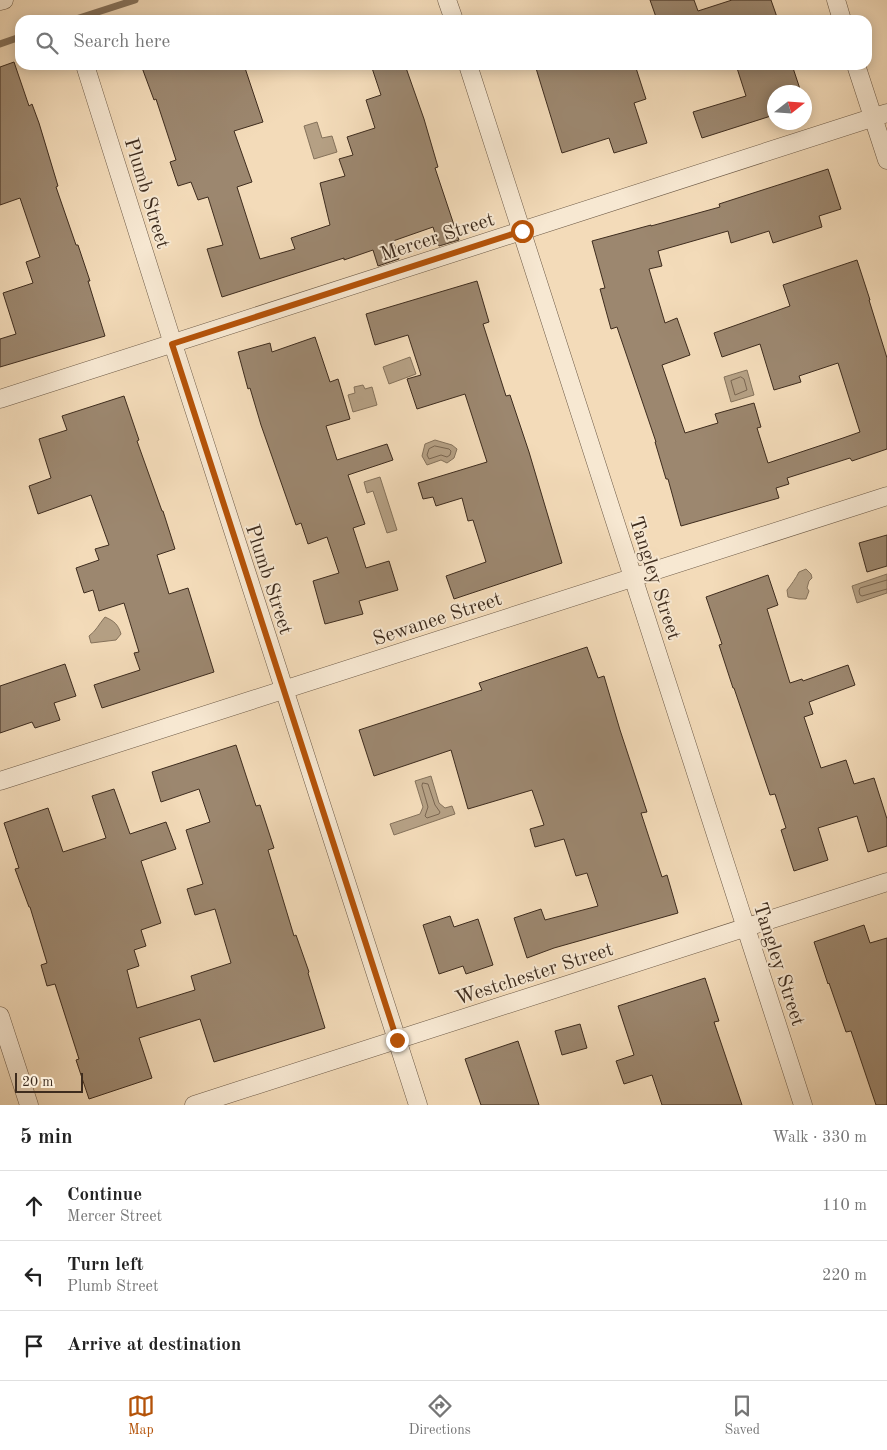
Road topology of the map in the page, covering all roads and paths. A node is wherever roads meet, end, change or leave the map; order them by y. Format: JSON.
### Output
{"nodes":[{"id":1,"x":4,"y":0,"type":"edge"},
{"id":2,"x":447,"y":0,"type":"edge"},
{"id":3,"x":836,"y":0,"type":"edge"},
{"id":4,"x":0,"y":1,"type":"edge"},
{"id":5,"x":452,"y":15,"type":"edge"},
{"id":6,"x":840,"y":15,"type":"edge"},
{"id":7,"x":87,"y":70,"type":"edge"},
{"id":8,"x":470,"y":70,"type":"edge"},
{"id":9,"x":858,"y":70,"type":"edge"},
{"id":10,"x":880,"y":116,"type":"edge"},
{"id":11,"x":887,"y":160,"type":"edge"},
{"id":12,"x":522,"y":231,"type":"junction"},
{"id":13,"x":172,"y":344,"type":"junction"},
{"id":14,"x":0,"y":399,"type":"edge"},
{"id":15,"x":887,"y":496,"type":"edge"},
{"id":16,"x":634,"y":578,"type":"junction"},
{"id":17,"x":284,"y":690,"type":"junction"},
{"id":18,"x":0,"y":782,"type":"edge"},
{"id":19,"x":887,"y":882,"type":"edge"},
{"id":20,"x":746,"y":927,"type":"junction"},
{"id":21,"x":0,"y":1016,"type":"edge"},
{"id":22,"x":397,"y":1040,"type":"junction"},
{"id":23,"x":29,"y":1105,"type":"edge"},
{"id":24,"x":194,"y":1105,"type":"edge"},
{"id":25,"x":418,"y":1105,"type":"edge"},
{"id":26,"x":803,"y":1105,"type":"edge"}],
"edges":[{"from":1,"to":4,"type":"street"},
{"from":2,"to":5,"type":"street"},
{"from":3,"to":6,"type":"street"},
{"from":7,"to":13,"type":"street","name":"Plumb Street"},
{"from":8,"to":12,"type":"street","name":"Tangley Street"},
{"from":9,"to":10,"type":"street"},
{"from":10,"to":11,"type":"street"},
{"from":10,"to":12,"type":"street","name":"Mercer Street"},
{"from":12,"to":13,"type":"street","name":"Mercer Street"},
{"from":12,"to":16,"type":"street","name":"Tangley Street"},
{"from":13,"to":14,"type":"street","name":"Mercer Street"},
{"from":13,"to":17,"type":"street","name":"Plumb Street"},
{"from":15,"to":16,"type":"street","name":"Sewanee Street"},
{"from":16,"to":17,"type":"street","name":"Sewanee Street"},
{"from":16,"to":20,"type":"street","name":"Tangley Street"},
{"from":17,"to":18,"type":"street","name":"Sewanee Street"},
{"from":17,"to":22,"type":"street","name":"Plumb Street"},
{"from":19,"to":20,"type":"street","name":"Westchester Street"},
{"from":20,"to":22,"type":"street","name":"Westchester Street"},
{"from":20,"to":26,"type":"street","name":"Tangley Street"},
{"from":21,"to":23,"type":"street"},
{"from":22,"to":24,"type":"street","name":"Westchester Street"},
{"from":22,"to":25,"type":"street","name":"Plumb Street"}]}
